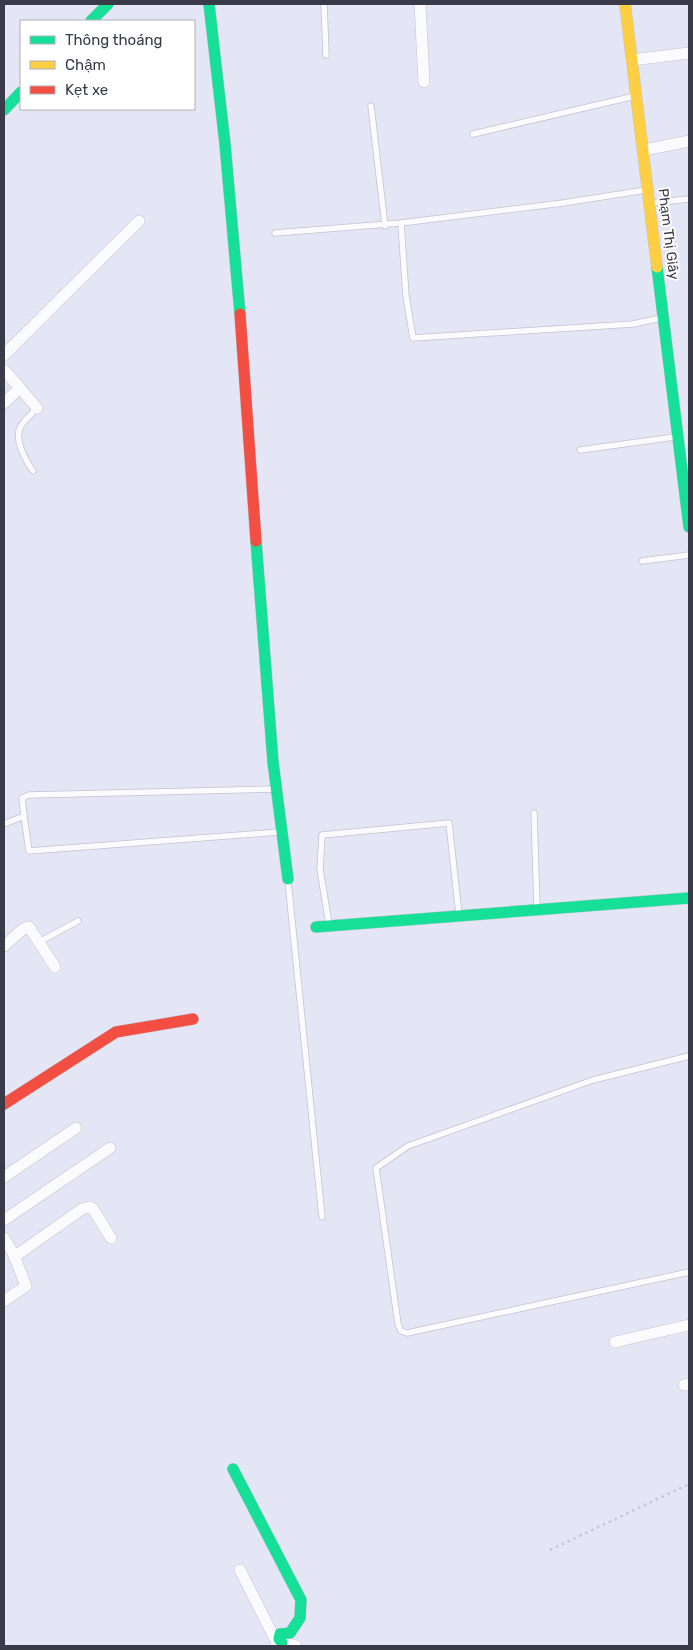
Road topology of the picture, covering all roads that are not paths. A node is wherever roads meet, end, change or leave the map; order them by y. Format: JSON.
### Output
{"nodes":[{"id":1,"x":107,"y":4,"type":"edge"},
{"id":2,"x":208,"y":4,"type":"edge"},
{"id":3,"x":324,"y":4,"type":"edge"},
{"id":4,"x":420,"y":4,"type":"edge"},
{"id":5,"x":625,"y":4,"type":"edge"},
{"id":6,"x":92,"y":20,"type":"edge"},
{"id":7,"x":689,"y":54,"type":"edge"},
{"id":8,"x":326,"y":55,"type":"dead end"},
{"id":9,"x":632,"y":60,"type":"junction"},
{"id":10,"x":424,"y":82,"type":"dead end"},
{"id":11,"x":20,"y":93,"type":"edge"},
{"id":12,"x":637,"y":95,"type":"junction"},
{"id":13,"x":371,"y":106,"type":"dead end"},
{"id":14,"x":4,"y":110,"type":"edge"},
{"id":15,"x":473,"y":134,"type":"dead end"},
{"id":16,"x":689,"y":141,"type":"edge"},
{"id":17,"x":644,"y":150,"type":"junction"},
{"id":18,"x":648,"y":189,"type":"junction"},
{"id":19,"x":689,"y":199,"type":"edge"},
{"id":20,"x":650,"y":203,"type":"junction"},
{"id":21,"x":139,"y":221,"type":"dead end"},
{"id":22,"x":401,"y":224,"type":"junction"},
{"id":23,"x":385,"y":226,"type":"junction"},
{"id":24,"x":276,"y":234,"type":"dead end"},
{"id":25,"x":665,"y":317,"type":"junction"},
{"id":26,"x":4,"y":355,"type":"edge"},
{"id":27,"x":4,"y":370,"type":"edge"},
{"id":28,"x":20,"y":388,"type":"junction"},
{"id":29,"x":4,"y":403,"type":"edge"},
{"id":30,"x":37,"y":408,"type":"joint"},
{"id":31,"x":683,"y":437,"type":"edge"},
{"id":32,"x":580,"y":450,"type":"dead end"},
{"id":33,"x":33,"y":471,"type":"dead end"},
{"id":34,"x":689,"y":528,"type":"edge"},
{"id":35,"x":689,"y":555,"type":"edge"},
{"id":36,"x":642,"y":561,"type":"dead end"},
{"id":37,"x":277,"y":789,"type":"junction"},
{"id":38,"x":534,"y":812,"type":"dead end"},
{"id":39,"x":24,"y":816,"type":"junction"},
{"id":40,"x":4,"y":824,"type":"edge"},
{"id":41,"x":280,"y":832,"type":"junction"},
{"id":42,"x":288,"y":878,"type":"joint"},
{"id":43,"x":689,"y":898,"type":"edge"},
{"id":44,"x":537,"y":910,"type":"junction"},
{"id":45,"x":459,"y":916,"type":"junction"},
{"id":46,"x":78,"y":921,"type":"dead end"},
{"id":47,"x":330,"y":926,"type":"junction"},
{"id":48,"x":316,"y":927,"type":"dead end"},
{"id":49,"x":39,"y":942,"type":"junction"},
{"id":50,"x":4,"y":946,"type":"edge"},
{"id":51,"x":55,"y":967,"type":"dead end"},
{"id":52,"x":193,"y":1019,"type":"dead end"},
{"id":53,"x":689,"y":1056,"type":"edge"},
{"id":54,"x":4,"y":1104,"type":"edge"},
{"id":55,"x":76,"y":1128,"type":"dead end"},
{"id":56,"x":110,"y":1148,"type":"dead end"},
{"id":57,"x":4,"y":1177,"type":"edge"},
{"id":58,"x":322,"y":1217,"type":"dead end"},
{"id":59,"x":4,"y":1220,"type":"edge"},
{"id":60,"x":4,"y":1238,"type":"edge"},
{"id":61,"x":111,"y":1238,"type":"dead end"},
{"id":62,"x":10,"y":1256,"type":"edge"},
{"id":63,"x":689,"y":1272,"type":"edge"},
{"id":64,"x":4,"y":1300,"type":"edge"},
{"id":65,"x":689,"y":1325,"type":"edge"},
{"id":66,"x":615,"y":1342,"type":"dead end"},
{"id":67,"x":233,"y":1470,"type":"dead end"},
{"id":68,"x":240,"y":1570,"type":"dead end"},
{"id":69,"x":279,"y":1645,"type":"edge"},
{"id":70,"x":296,"y":1646,"type":"edge"}],
"edges":[{"from":1,"to":6,"type":"street"},
{"from":2,"to":37,"type":"street"},
{"from":3,"to":8,"type":"lane"},
{"from":4,"to":10,"type":"street"},
{"from":5,"to":9,"type":"street","name":"Phạm Thị Giây"},
{"from":7,"to":9,"type":"street"},
{"from":9,"to":12,"type":"street","name":"Phạm Thị Giây"},
{"from":11,"to":14,"type":"street"},
{"from":12,"to":15,"type":"lane"},
{"from":12,"to":17,"type":"street","name":"Phạm Thị Giây"},
{"from":13,"to":23,"type":"lane"},
{"from":16,"to":17,"type":"street"},
{"from":17,"to":18,"type":"street","name":"Phạm Thị Giây"},
{"from":18,"to":20,"type":"street","name":"Phạm Thị Giây"},
{"from":18,"to":22,"type":"lane"},
{"from":19,"to":20,"type":"lane"},
{"from":20,"to":25,"type":"street","name":"Phạm Thị Giây"},
{"from":21,"to":26,"type":"street"},
{"from":22,"to":23,"type":"lane"},
{"from":22,"to":25,"type":"lane"},
{"from":23,"to":24,"type":"lane"},
{"from":25,"to":31,"type":"street","name":"Phạm Thị Giây"},
{"from":27,"to":28,"type":"street"},
{"from":28,"to":29,"type":"street"},
{"from":28,"to":30,"type":"street"},
{"from":30,"to":33,"type":"lane"},
{"from":31,"to":32,"type":"lane"},
{"from":31,"to":34,"type":"street","name":"Phạm Thị Giây"},
{"from":35,"to":36,"type":"lane"},
{"from":37,"to":39,"type":"lane"},
{"from":37,"to":41,"type":"street"},
{"from":38,"to":44,"type":"lane"},
{"from":39,"to":40,"type":"lane"},
{"from":39,"to":41,"type":"lane"},
{"from":41,"to":42,"type":"street"},
{"from":42,"to":58,"type":"lane"},
{"from":43,"to":44,"type":"street"},
{"from":44,"to":45,"type":"street"},
{"from":45,"to":47,"type":"street"},
{"from":45,"to":47,"type":"lane"},
{"from":46,"to":49,"type":"lane"},
{"from":47,"to":48,"type":"street"},
{"from":49,"to":50,"type":"street"},
{"from":49,"to":51,"type":"street"},
{"from":52,"to":54,"type":"street"},
{"from":53,"to":63,"type":"lane"},
{"from":55,"to":57,"type":"street"},
{"from":56,"to":59,"type":"street"},
{"from":60,"to":62,"type":"street"},
{"from":61,"to":62,"type":"street"},
{"from":62,"to":64,"type":"street"},
{"from":65,"to":66,"type":"street"},
{"from":67,"to":69,"type":"street"},
{"from":68,"to":69,"type":"street"},
{"from":69,"to":70,"type":"street"}]}
